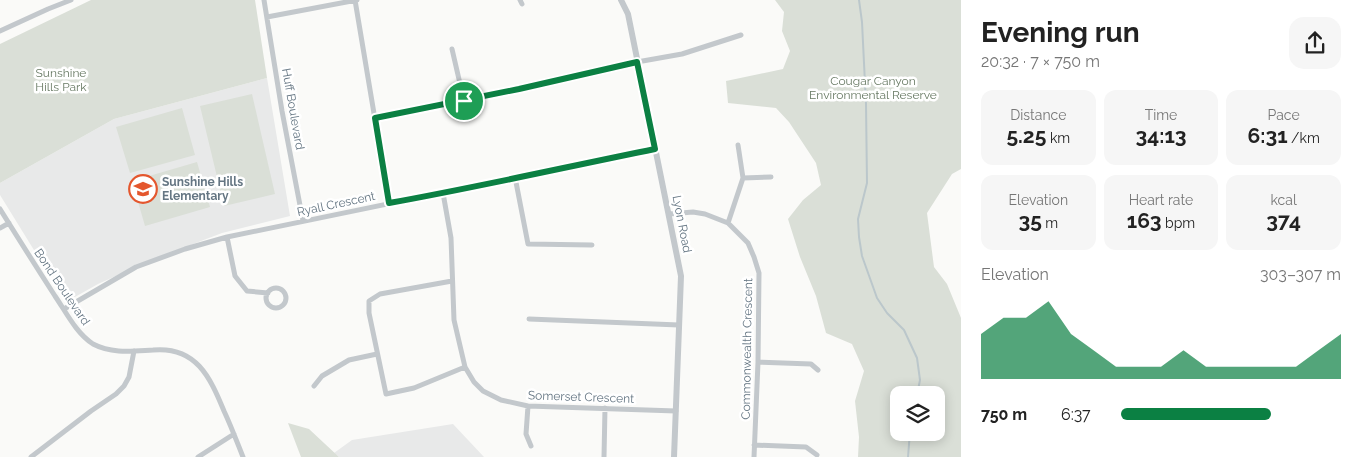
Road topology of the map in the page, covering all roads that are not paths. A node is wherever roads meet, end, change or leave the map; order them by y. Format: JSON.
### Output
{"nodes":[{"id":1,"x":71,"y":0,"type":"edge"},
{"id":2,"x":264,"y":0,"type":"edge"},
{"id":3,"x":356,"y":0,"type":"edge"},
{"id":4,"x":621,"y":0,"type":"edge"},
{"id":5,"x":267,"y":17,"type":"junction"},
{"id":6,"x":0,"y":31,"type":"edge"},
{"id":7,"x":741,"y":35,"type":"dead end"},
{"id":8,"x":452,"y":49,"type":"dead end"},
{"id":9,"x":637,"y":62,"type":"junction"},
{"id":10,"x":464,"y":101,"type":"junction"},
{"id":11,"x":375,"y":118,"type":"junction"},
{"id":12,"x":738,"y":145,"type":"dead end"},
{"id":13,"x":655,"y":149,"type":"junction"},
{"id":14,"x":515,"y":177,"type":"junction"},
{"id":15,"x":770,"y":177,"type":"dead end"},
{"id":16,"x":743,"y":178,"type":"junction"},
{"id":17,"x":443,"y":193,"type":"junction"},
{"id":18,"x":389,"y":203,"type":"junction"},
{"id":19,"x":0,"y":210,"type":"edge"},
{"id":20,"x":668,"y":214,"type":"junction"},
{"id":21,"x":303,"y":221,"type":"junction"},
{"id":22,"x":8,"y":223,"type":"junction"},
{"id":23,"x":728,"y":223,"type":"junction"},
{"id":24,"x":0,"y":228,"type":"edge"},
{"id":25,"x":227,"y":236,"type":"junction"},
{"id":26,"x":592,"y":245,"type":"dead end"},
{"id":27,"x":452,"y":281,"type":"junction"},
{"id":28,"x":268,"y":293,"type":"dead end"},
{"id":29,"x":64,"y":309,"type":"junction"},
{"id":30,"x":530,"y":319,"type":"dead end"},
{"id":31,"x":679,"y":325,"type":"junction"},
{"id":32,"x":134,"y":351,"type":"junction"},
{"id":33,"x":377,"y":354,"type":"junction"},
{"id":34,"x":758,"y":362,"type":"junction"},
{"id":35,"x":465,"y":367,"type":"junction"},
{"id":36,"x":818,"y":370,"type":"dead end"},
{"id":37,"x":314,"y":386,"type":"dead end"},
{"id":38,"x":528,"y":406,"type":"junction"},
{"id":39,"x":605,"y":408,"type":"junction"},
{"id":40,"x":676,"y":411,"type":"junction"},
{"id":41,"x":234,"y":434,"type":"junction"},
{"id":42,"x":754,"y":445,"type":"junction"},
{"id":43,"x":531,"y":446,"type":"dead end"},
{"id":44,"x":817,"y":454,"type":"dead end"},
{"id":45,"x":31,"y":457,"type":"edge"},
{"id":46,"x":198,"y":457,"type":"edge"},
{"id":47,"x":243,"y":457,"type":"edge"},
{"id":48,"x":604,"y":457,"type":"edge"},
{"id":49,"x":674,"y":457,"type":"edge"},
{"id":50,"x":754,"y":457,"type":"edge"}],
"edges":[{"from":1,"to":6,"type":"street"},
{"from":2,"to":5,"type":"street","name":"Huff Boulevard"},
{"from":3,"to":5,"type":"street"},
{"from":3,"to":11,"type":"street"},
{"from":4,"to":9,"type":"street","name":"Lyon Road"},
{"from":5,"to":21,"type":"street","name":"Huff Boulevard"},
{"from":7,"to":9,"type":"street"},
{"from":8,"to":10,"type":"street"},
{"from":9,"to":10,"type":"street"},
{"from":9,"to":13,"type":"street","name":"Lyon Road"},
{"from":10,"to":11,"type":"street"},
{"from":11,"to":18,"type":"street"},
{"from":12,"to":16,"type":"street"},
{"from":13,"to":14,"type":"street","name":"Ryall Crescent"},
{"from":13,"to":20,"type":"street","name":"Lyon Road"},
{"from":14,"to":17,"type":"street","name":"Ryall Crescent"},
{"from":14,"to":26,"type":"street"},
{"from":15,"to":16,"type":"street"},
{"from":16,"to":23,"type":"street"},
{"from":17,"to":18,"type":"street","name":"Ryall Crescent"},
{"from":17,"to":27,"type":"street","name":"Somerset Crescent"},
{"from":18,"to":21,"type":"street","name":"Ryall Crescent"},
{"from":19,"to":22,"type":"street","name":"Bond Boulevard"},
{"from":20,"to":23,"type":"street","name":"Commonwealth Crescent"},
{"from":20,"to":31,"type":"street","name":"Lyon Road"},
{"from":21,"to":25,"type":"street","name":"Ryall Crescent"},
{"from":22,"to":24,"type":"street"},
{"from":22,"to":29,"type":"street","name":"Bond Boulevard"},
{"from":23,"to":34,"type":"street","name":"Commonwealth Crescent"},
{"from":25,"to":28,"type":"street"},
{"from":25,"to":29,"type":"street","name":"Ryall Crescent"},
{"from":27,"to":33,"type":"street"},
{"from":27,"to":35,"type":"street","name":"Somerset Crescent"},
{"from":29,"to":32,"type":"street","name":"Bond Boulevard"},
{"from":30,"to":31,"type":"street"},
{"from":31,"to":40,"type":"street","name":"Lyon Road"},
{"from":32,"to":41,"type":"street","name":"Bond Boulevard"},
{"from":32,"to":45,"type":"street"},
{"from":33,"to":35,"type":"street"},
{"from":33,"to":37,"type":"street"},
{"from":34,"to":36,"type":"street"},
{"from":34,"to":42,"type":"street","name":"Commonwealth Crescent"},
{"from":35,"to":38,"type":"street","name":"Somerset Crescent"},
{"from":38,"to":39,"type":"street","name":"Somerset Crescent"},
{"from":38,"to":43,"type":"street"},
{"from":39,"to":40,"type":"street","name":"Somerset Crescent"},
{"from":39,"to":48,"type":"street"},
{"from":40,"to":49,"type":"street","name":"Lyon Road"},
{"from":41,"to":46,"type":"street"},
{"from":41,"to":47,"type":"street","name":"Bond Boulevard"},
{"from":42,"to":44,"type":"street"},
{"from":42,"to":50,"type":"street","name":"Commonwealth Crescent"}]}
